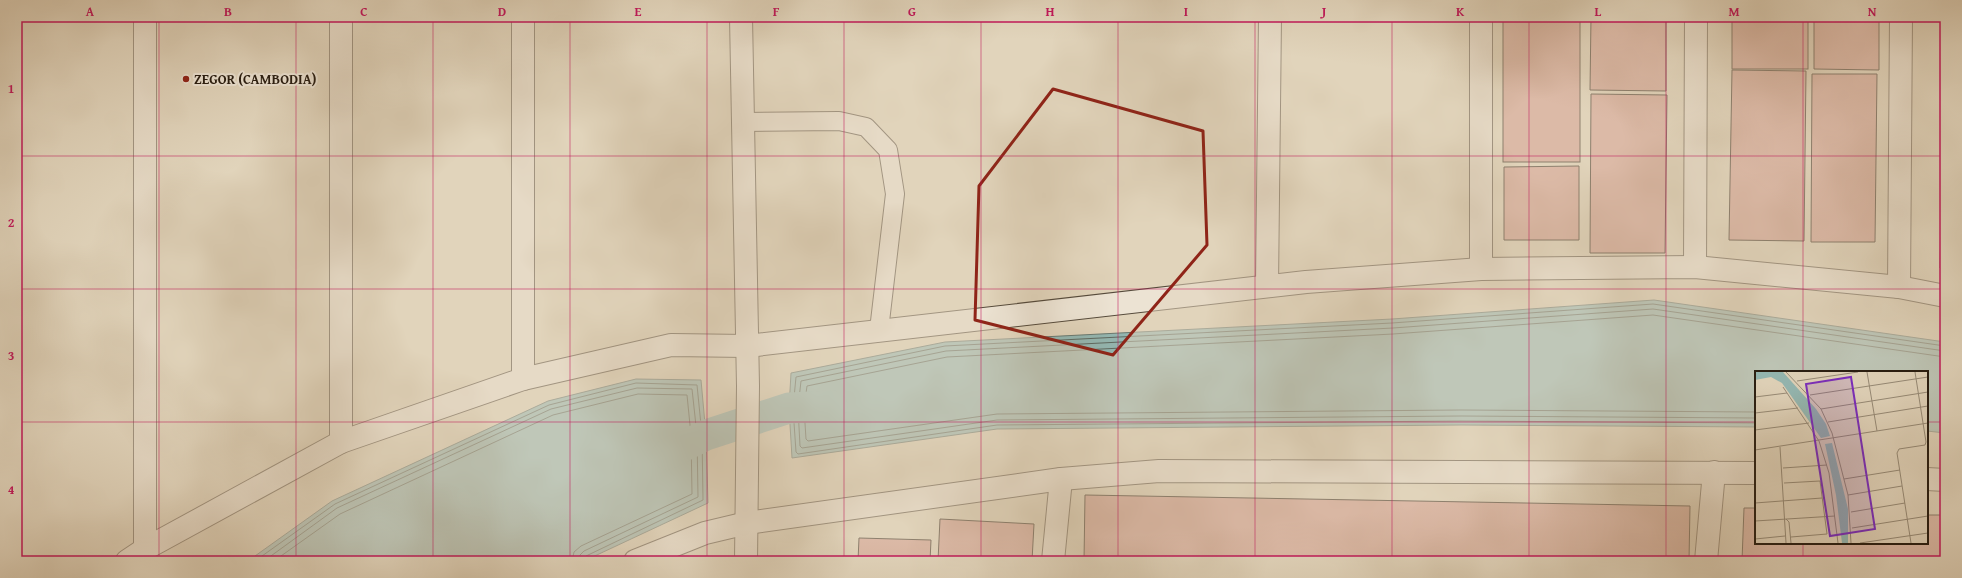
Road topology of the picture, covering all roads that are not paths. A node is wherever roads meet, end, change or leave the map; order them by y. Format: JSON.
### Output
{"nodes":[{"id":1,"x":145,"y":17,"type":"edge"},
{"id":2,"x":341,"y":17,"type":"edge"},
{"id":3,"x":523,"y":17,"type":"edge"},
{"id":4,"x":741,"y":17,"type":"edge"},
{"id":5,"x":1270,"y":17,"type":"edge"},
{"id":6,"x":1481,"y":17,"type":"edge"},
{"id":7,"x":1696,"y":17,"type":"edge"},
{"id":8,"x":1901,"y":17,"type":"edge"},
{"id":9,"x":743,"y":122,"type":"junction"},
{"id":10,"x":1695,"y":267,"type":"junction"},
{"id":11,"x":1482,"y":269,"type":"junction"},
{"id":12,"x":1267,"y":286,"type":"junction"},
{"id":13,"x":1899,"y":287,"type":"junction"},
{"id":14,"x":1945,"y":296,"type":"edge"},
{"id":15,"x":879,"y":330,"type":"junction"},
{"id":16,"x":747,"y":346,"type":"junction"},
{"id":17,"x":523,"y":379,"type":"junction"},
{"id":18,"x":341,"y":442,"type":"junction"},
{"id":19,"x":1714,"y":472,"type":"junction"},
{"id":20,"x":1755,"y":473,"type":"edge"},
{"id":21,"x":1061,"y":479,"type":"junction"},
{"id":22,"x":1928,"y":479,"type":"edge"},
{"id":23,"x":1945,"y":480,"type":"edge"},
{"id":24,"x":747,"y":523,"type":"junction"},
{"id":25,"x":145,"y":549,"type":"junction"},
{"id":26,"x":127,"y":561,"type":"edge"},
{"id":27,"x":635,"y":561,"type":"edge"},
{"id":28,"x":746,"y":561,"type":"edge"},
{"id":29,"x":1053,"y":561,"type":"edge"},
{"id":30,"x":1706,"y":561,"type":"edge"}],
"edges":[{"from":1,"to":25,"type":"street"},
{"from":2,"to":18,"type":"street"},
{"from":3,"to":17,"type":"street"},
{"from":4,"to":9,"type":"street"},
{"from":5,"to":12,"type":"street"},
{"from":6,"to":11,"type":"street"},
{"from":7,"to":10,"type":"street"},
{"from":8,"to":13,"type":"street"},
{"from":9,"to":15,"type":"lane"},
{"from":9,"to":16,"type":"street"},
{"from":10,"to":11,"type":"street"},
{"from":10,"to":13,"type":"street"},
{"from":11,"to":12,"type":"street"},
{"from":12,"to":15,"type":"street"},
{"from":13,"to":14,"type":"street"},
{"from":15,"to":16,"type":"street"},
{"from":16,"to":17,"type":"street"},
{"from":16,"to":24,"type":"street"},
{"from":17,"to":18,"type":"street"},
{"from":18,"to":25,"type":"street"},
{"from":19,"to":20,"type":"street"},
{"from":19,"to":21,"type":"street"},
{"from":19,"to":30,"type":"street"},
{"from":21,"to":24,"type":"street"},
{"from":21,"to":29,"type":"street"},
{"from":22,"to":23,"type":"street"},
{"from":24,"to":27,"type":"street"},
{"from":24,"to":28,"type":"street"},
{"from":25,"to":26,"type":"street"}]}
